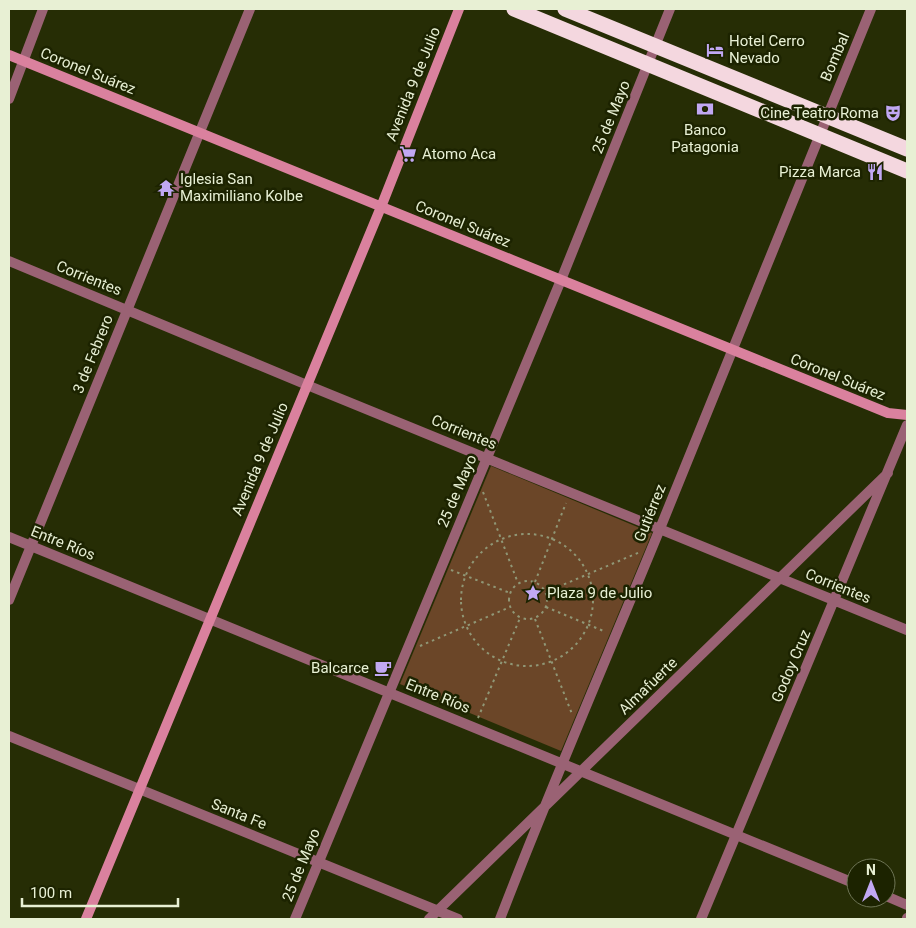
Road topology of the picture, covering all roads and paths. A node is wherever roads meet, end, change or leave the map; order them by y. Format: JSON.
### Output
{"nodes":[{"id":1,"x":43,"y":9,"type":"edge"},
{"id":2,"x":250,"y":9,"type":"edge"},
{"id":3,"x":459,"y":9,"type":"edge"},
{"id":4,"x":514,"y":9,"type":"edge"},
{"id":5,"x":565,"y":9,"type":"edge"},
{"id":6,"x":670,"y":9,"type":"edge"},
{"id":7,"x":872,"y":9,"type":"edge"},
{"id":8,"x":655,"y":46,"type":"junction"},
{"id":9,"x":9,"y":55,"type":"edge"},
{"id":10,"x":24,"y":62,"type":"junction"},
{"id":11,"x":648,"y":64,"type":"junction"},
{"id":12,"x":9,"y":99,"type":"edge"},
{"id":13,"x":827,"y":116,"type":"junction"},
{"id":14,"x":199,"y":133,"type":"junction"},
{"id":15,"x":819,"y":135,"type":"junction"},
{"id":16,"x":907,"y":150,"type":"edge"},
{"id":17,"x":907,"y":171,"type":"edge"},
{"id":18,"x":381,"y":207,"type":"junction"},
{"id":19,"x":9,"y":261,"type":"edge"},
{"id":20,"x":561,"y":280,"type":"junction"},
{"id":21,"x":128,"y":310,"type":"junction"},
{"id":22,"x":732,"y":350,"type":"junction"},
{"id":23,"x":307,"y":385,"type":"junction"},
{"id":24,"x":907,"y":415,"type":"edge"},
{"id":25,"x":907,"y":425,"type":"edge"},
{"id":26,"x":488,"y":457,"type":"junction"},
{"id":27,"x":888,"y":473,"type":"junction"},
{"id":28,"x":482,"y":488,"type":"dead end"},
{"id":29,"x":568,"y":498,"type":"dead end"},
{"id":30,"x":660,"y":528,"type":"junction"},
{"id":31,"x":9,"y":537,"type":"edge"},
{"id":32,"x":552,"y":538,"type":"junction"},
{"id":33,"x":501,"y":539,"type":"junction"},
{"id":34,"x":31,"y":546,"type":"junction"},
{"id":35,"x":645,"y":550,"type":"dead end"},
{"id":36,"x":448,"y":569,"type":"dead end"},
{"id":37,"x":589,"y":574,"type":"junction"},
{"id":38,"x":465,"y":576,"type":"junction"},
{"id":39,"x":780,"y":578,"type":"junction"},
{"id":40,"x":535,"y":582,"type":"junction"},
{"id":41,"x":518,"y":583,"type":"junction"},
{"id":42,"x":546,"y":592,"type":"junction"},
{"id":43,"x":510,"y":593,"type":"junction"},
{"id":44,"x":9,"y":600,"type":"edge"},
{"id":45,"x":835,"y":601,"type":"junction"},
{"id":46,"x":510,"y":607,"type":"junction"},
{"id":47,"x":546,"y":607,"type":"junction"},
{"id":48,"x":520,"y":618,"type":"junction"},
{"id":49,"x":210,"y":619,"type":"junction"},
{"id":50,"x":535,"y":619,"type":"junction"},
{"id":51,"x":589,"y":625,"type":"junction"},
{"id":52,"x":466,"y":626,"type":"junction"},
{"id":53,"x":907,"y":630,"type":"edge"},
{"id":54,"x":610,"y":634,"type":"dead end"},
{"id":55,"x":415,"y":647,"type":"dead end"},
{"id":56,"x":502,"y":662,"type":"junction"},
{"id":57,"x":552,"y":662,"type":"junction"},
{"id":58,"x":388,"y":692,"type":"junction"},
{"id":59,"x":574,"y":720,"type":"dead end"},
{"id":60,"x":474,"y":727,"type":"junction"},
{"id":61,"x":9,"y":736,"type":"edge"},
{"id":62,"x":563,"y":764,"type":"junction"},
{"id":63,"x":582,"y":771,"type":"junction"},
{"id":64,"x":139,"y":790,"type":"junction"},
{"id":65,"x":541,"y":810,"type":"junction"},
{"id":66,"x":735,"y":834,"type":"junction"},
{"id":67,"x":318,"y":863,"type":"junction"},
{"id":68,"x":846,"y":880,"type":"edge"},
{"id":69,"x":438,"y":911,"type":"junction"},
{"id":70,"x":86,"y":919,"type":"edge"},
{"id":71,"x":295,"y":919,"type":"edge"},
{"id":72,"x":430,"y":919,"type":"edge"},
{"id":73,"x":458,"y":919,"type":"edge"},
{"id":74,"x":500,"y":919,"type":"edge"},
{"id":75,"x":701,"y":919,"type":"edge"}],
"edges":[{"from":1,"to":10,"type":"street"},
{"from":2,"to":14,"type":"street","name":"3 de Febrero"},
{"from":3,"to":18,"type":"street","name":"Avenida 9 de Julio"},
{"from":4,"to":11,"type":"highway"},
{"from":5,"to":8,"type":"highway"},
{"from":6,"to":8,"type":"street","name":"25 de Mayo"},
{"from":7,"to":13,"type":"street","name":"Bombal"},
{"from":8,"to":11,"type":"street","name":"25 de Mayo"},
{"from":8,"to":13,"type":"highway"},
{"from":9,"to":10,"type":"street","name":"Coronel Suárez"},
{"from":10,"to":12,"type":"street"},
{"from":10,"to":14,"type":"street","name":"Coronel Suárez"},
{"from":11,"to":15,"type":"highway"},
{"from":11,"to":20,"type":"street","name":"25 de Mayo"},
{"from":13,"to":15,"type":"street","name":"Gutiérrez"},
{"from":13,"to":16,"type":"highway"},
{"from":14,"to":18,"type":"street","name":"Coronel Suárez"},
{"from":14,"to":21,"type":"street","name":"3 de Febrero"},
{"from":15,"to":17,"type":"highway"},
{"from":15,"to":22,"type":"street","name":"Gutiérrez"},
{"from":18,"to":20,"type":"street","name":"Coronel Suárez"},
{"from":18,"to":23,"type":"street","name":"Avenida 9 de Julio"},
{"from":19,"to":21,"type":"street","name":"Corrientes"},
{"from":20,"to":22,"type":"street","name":"Coronel Suárez"},
{"from":20,"to":26,"type":"street","name":"25 de Mayo"},
{"from":21,"to":23,"type":"street","name":"Corrientes"},
{"from":21,"to":34,"type":"street","name":"3 de Febrero"},
{"from":22,"to":24,"type":"street","name":"Coronel Suárez"},
{"from":22,"to":30,"type":"street","name":"Gutiérrez"},
{"from":23,"to":26,"type":"street","name":"Corrientes"},
{"from":23,"to":49,"type":"street","name":"Avenida 9 de Julio"},
{"from":25,"to":27,"type":"street","name":"Godoy Cruz"},
{"from":26,"to":30,"type":"street","name":"Corrientes"},
{"from":26,"to":58,"type":"street","name":"25 de Mayo"},
{"from":27,"to":39,"type":"street","name":"Almafuerte"},
{"from":27,"to":45,"type":"street","name":"Godoy Cruz"},
{"from":28,"to":33,"type":"path"},
{"from":29,"to":32,"type":"path"},
{"from":30,"to":39,"type":"street","name":"Corrientes"},
{"from":30,"to":62,"type":"street","name":"Gutiérrez"},
{"from":31,"to":34,"type":"street","name":"Entre Ríos"},
{"from":32,"to":33,"type":"path"},
{"from":32,"to":37,"type":"path"},
{"from":32,"to":40,"type":"path"},
{"from":33,"to":38,"type":"path"},
{"from":33,"to":41,"type":"path"},
{"from":34,"to":44,"type":"street","name":"3 de Febrero"},
{"from":34,"to":49,"type":"street","name":"Entre Ríos"},
{"from":35,"to":37,"type":"path"},
{"from":36,"to":38,"type":"path"},
{"from":37,"to":42,"type":"path"},
{"from":37,"to":51,"type":"path"},
{"from":38,"to":43,"type":"path"},
{"from":38,"to":52,"type":"path"},
{"from":39,"to":45,"type":"street","name":"Corrientes"},
{"from":39,"to":63,"type":"street","name":"Almafuerte"},
{"from":40,"to":41,"type":"path"},
{"from":40,"to":42,"type":"path"},
{"from":41,"to":43,"type":"path"},
{"from":42,"to":47,"type":"path"},
{"from":43,"to":46,"type":"path"},
{"from":45,"to":53,"type":"street","name":"Corrientes"},
{"from":45,"to":66,"type":"street","name":"Godoy Cruz"},
{"from":46,"to":48,"type":"path"},
{"from":46,"to":52,"type":"path"},
{"from":47,"to":50,"type":"path"},
{"from":47,"to":51,"type":"path"},
{"from":48,"to":50,"type":"path"},
{"from":48,"to":56,"type":"path"},
{"from":49,"to":58,"type":"street","name":"Entre Ríos"},
{"from":49,"to":64,"type":"street","name":"Avenida 9 de Julio"},
{"from":50,"to":57,"type":"path"},
{"from":51,"to":54,"type":"path"},
{"from":51,"to":57,"type":"path"},
{"from":52,"to":55,"type":"path"},
{"from":52,"to":56,"type":"path"},
{"from":56,"to":57,"type":"path"},
{"from":56,"to":60,"type":"path"},
{"from":57,"to":59,"type":"path"},
{"from":58,"to":60,"type":"street","name":"Entre Ríos"},
{"from":58,"to":67,"type":"street","name":"25 de Mayo"},
{"from":60,"to":62,"type":"street","name":"Entre Ríos"},
{"from":61,"to":64,"type":"street","name":"Santa Fe"},
{"from":62,"to":63,"type":"street","name":"Entre Ríos"},
{"from":62,"to":65,"type":"street","name":"Gutiérrez"},
{"from":63,"to":65,"type":"street","name":"Almafuerte"},
{"from":63,"to":66,"type":"street","name":"Entre Ríos"},
{"from":64,"to":67,"type":"street","name":"Santa Fe"},
{"from":64,"to":70,"type":"street","name":"Avenida 9 de Julio"},
{"from":65,"to":69,"type":"street","name":"Almafuerte"},
{"from":65,"to":74,"type":"street","name":"Gutiérrez"},
{"from":66,"to":68,"type":"street","name":"Entre Ríos"},
{"from":66,"to":75,"type":"street","name":"Godoy Cruz"},
{"from":67,"to":69,"type":"street","name":"Santa Fe"},
{"from":67,"to":71,"type":"street","name":"25 de Mayo"},
{"from":69,"to":72,"type":"street","name":"Almafuerte"},
{"from":69,"to":73,"type":"street","name":"Santa Fe"}]}
